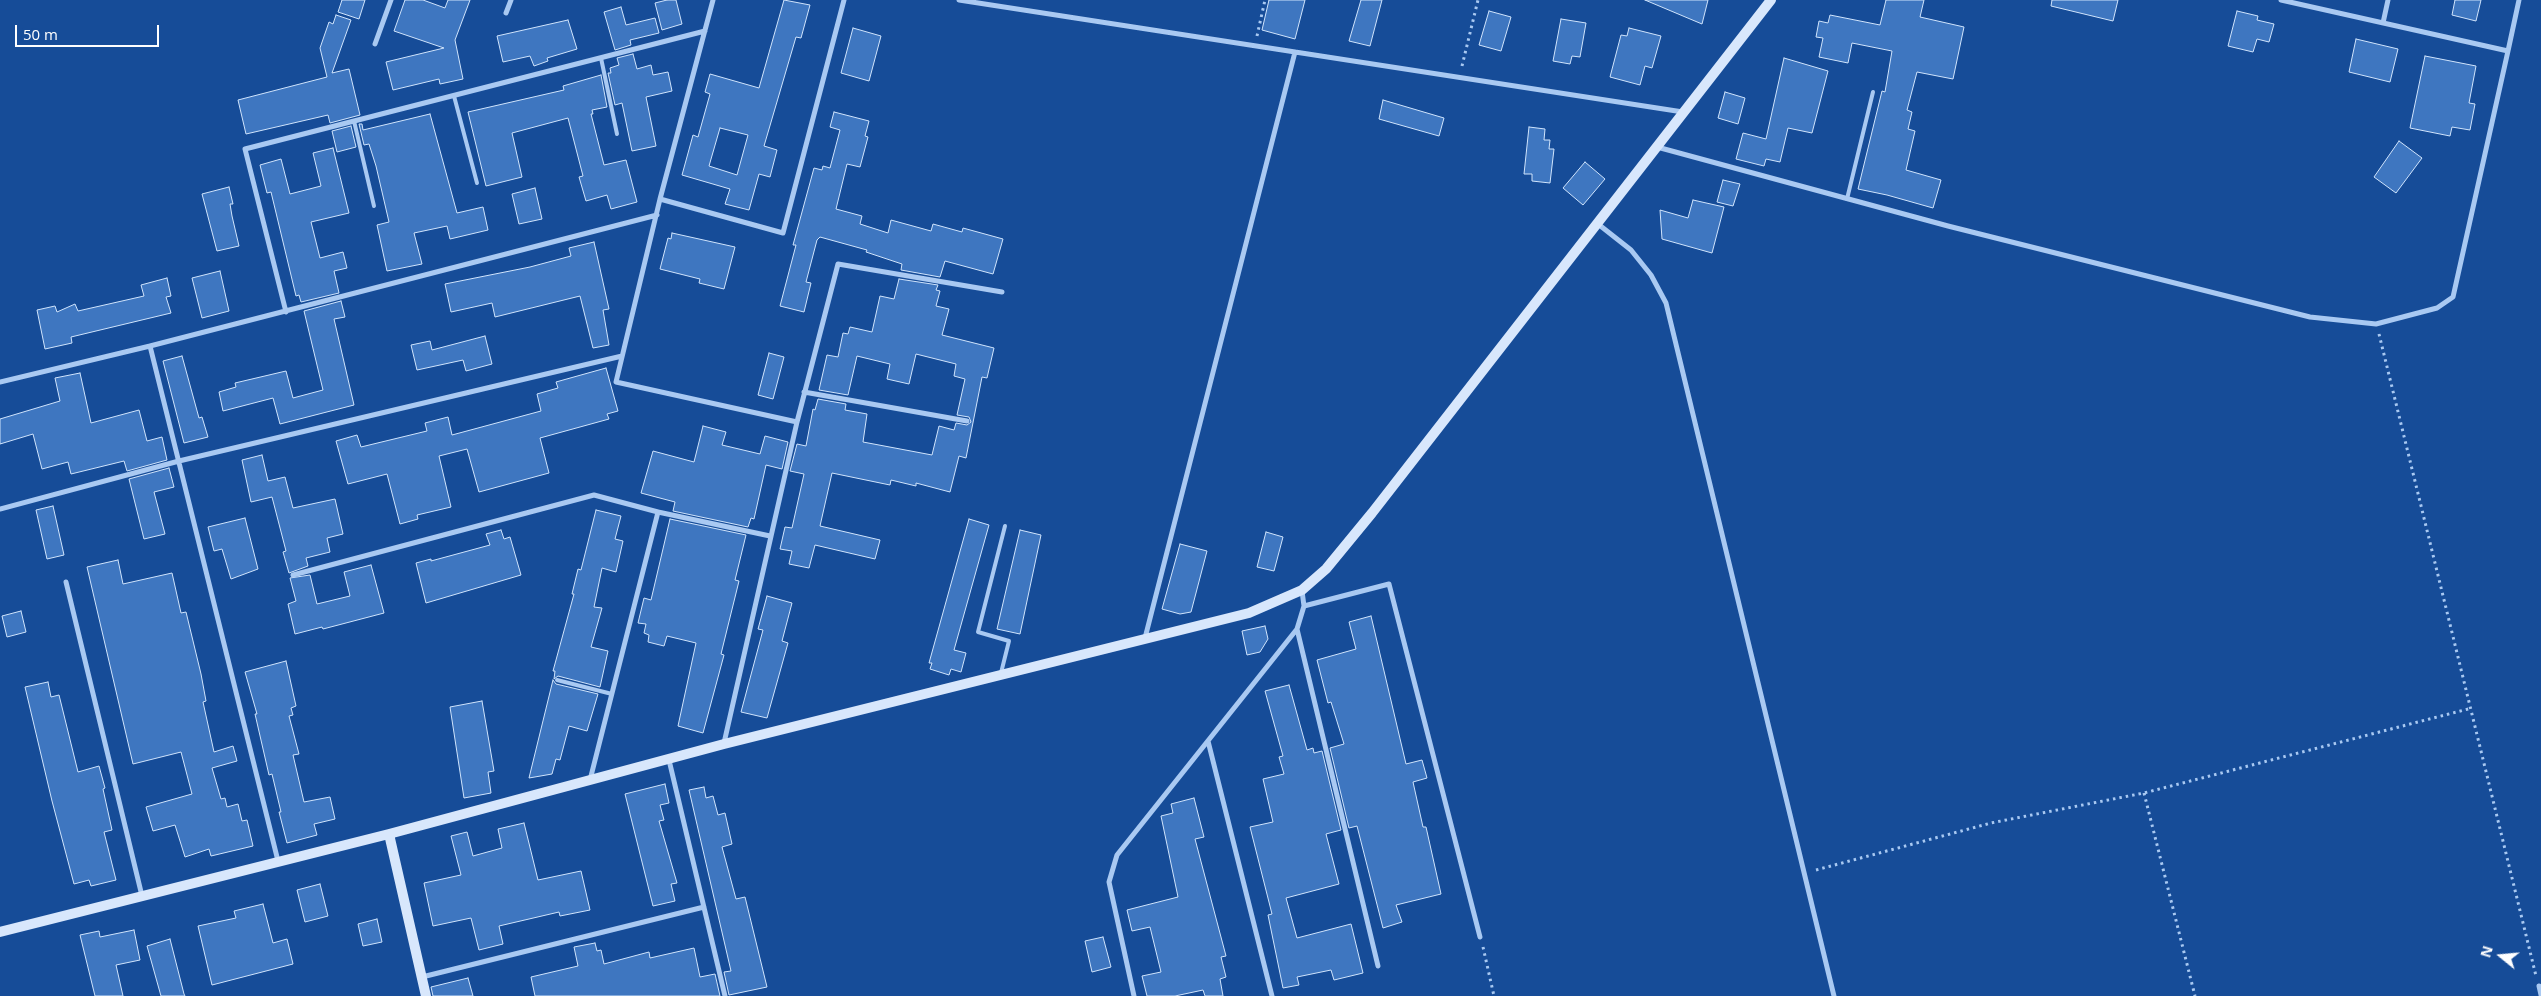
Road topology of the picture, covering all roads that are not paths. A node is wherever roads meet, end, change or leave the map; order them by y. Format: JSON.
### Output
{"nodes":[{"id":1,"x":391,"y":0,"type":"edge"},
{"id":2,"x":511,"y":0,"type":"edge"},
{"id":3,"x":713,"y":0,"type":"edge"},
{"id":4,"x":844,"y":0,"type":"edge"},
{"id":5,"x":960,"y":0,"type":"edge"},
{"id":6,"x":1771,"y":0,"type":"edge"},
{"id":7,"x":2281,"y":0,"type":"edge"},
{"id":8,"x":2388,"y":0,"type":"edge"},
{"id":9,"x":2519,"y":0,"type":"edge"},
{"id":10,"x":506,"y":13,"type":"dead end"},
{"id":11,"x":2383,"y":23,"type":"junction"},
{"id":12,"x":705,"y":32,"type":"junction"},
{"id":13,"x":375,"y":44,"type":"dead end"},
{"id":14,"x":2508,"y":51,"type":"junction"},
{"id":15,"x":1294,"y":52,"type":"junction"},
{"id":16,"x":601,"y":58,"type":"junction"},
{"id":17,"x":1873,"y":92,"type":"dead end"},
{"id":18,"x":454,"y":96,"type":"junction"},
{"id":19,"x":1684,"y":112,"type":"junction"},
{"id":20,"x":354,"y":121,"type":"junction"},
{"id":21,"x":617,"y":134,"type":"dead end"},
{"id":22,"x":1657,"y":147,"type":"junction"},
{"id":23,"x":477,"y":183,"type":"dead end"},
{"id":24,"x":660,"y":199,"type":"junction"},
{"id":25,"x":1846,"y":199,"type":"junction"},
{"id":26,"x":374,"y":206,"type":"dead end"},
{"id":27,"x":657,"y":216,"type":"junction"},
{"id":28,"x":1597,"y":223,"type":"junction"},
{"id":29,"x":1002,"y":292,"type":"dead end"},
{"id":30,"x":286,"y":312,"type":"junction"},
{"id":31,"x":150,"y":346,"type":"junction"},
{"id":32,"x":622,"y":356,"type":"junction"},
{"id":33,"x":0,"y":382,"type":"edge"},
{"id":34,"x":804,"y":392,"type":"junction"},
{"id":35,"x":967,"y":421,"type":"dead end"},
{"id":36,"x":797,"y":422,"type":"junction"},
{"id":37,"x":179,"y":461,"type":"junction"},
{"id":38,"x":0,"y":509,"type":"edge"},
{"id":39,"x":658,"y":512,"type":"junction"},
{"id":40,"x":1005,"y":526,"type":"dead end"},
{"id":41,"x":770,"y":536,"type":"junction"},
{"id":42,"x":294,"y":575,"type":"dead end"},
{"id":43,"x":66,"y":582,"type":"dead end"},
{"id":44,"x":1302,"y":590,"type":"junction"},
{"id":45,"x":1304,"y":606,"type":"junction"},
{"id":46,"x":1297,"y":629,"type":"junction"},
{"id":47,"x":1145,"y":639,"type":"junction"},
{"id":48,"x":1001,"y":675,"type":"junction"},
{"id":49,"x":557,"y":680,"type":"dead end"},
{"id":50,"x":612,"y":694,"type":"junction"},
{"id":51,"x":1208,"y":741,"type":"junction"},
{"id":52,"x":724,"y":744,"type":"junction"},
{"id":53,"x":670,"y":760,"type":"junction"},
{"id":54,"x":590,"y":780,"type":"junction"},
{"id":55,"x":389,"y":834,"type":"junction"},
{"id":56,"x":278,"y":861,"type":"junction"},
{"id":57,"x":142,"y":896,"type":"junction"},
{"id":58,"x":704,"y":907,"type":"junction"},
{"id":59,"x":0,"y":932,"type":"edge"},
{"id":60,"x":1480,"y":937,"type":"road end"},
{"id":61,"x":1378,"y":966,"type":"dead end"},
{"id":62,"x":422,"y":977,"type":"junction"},
{"id":63,"x":2539,"y":986,"type":"road end"},
{"id":64,"x":2541,"y":995,"type":"edge"},
{"id":65,"x":426,"y":996,"type":"edge"},
{"id":66,"x":725,"y":996,"type":"edge"},
{"id":67,"x":1134,"y":996,"type":"edge"},
{"id":68,"x":1272,"y":996,"type":"edge"},
{"id":69,"x":1834,"y":996,"type":"edge"}],
"edges":[{"from":1,"to":13,"type":"street"},
{"from":2,"to":10,"type":"street"},
{"from":3,"to":12,"type":"street"},
{"from":4,"to":24,"type":"street"},
{"from":5,"to":15,"type":"street"},
{"from":6,"to":19,"type":"street"},
{"from":7,"to":11,"type":"street"},
{"from":8,"to":11,"type":"street"},
{"from":9,"to":14,"type":"street"},
{"from":11,"to":14,"type":"street"},
{"from":12,"to":16,"type":"street"},
{"from":12,"to":24,"type":"street"},
{"from":14,"to":25,"type":"street"},
{"from":15,"to":19,"type":"street"},
{"from":15,"to":47,"type":"street"},
{"from":16,"to":18,"type":"street"},
{"from":16,"to":21,"type":"lane"},
{"from":17,"to":25,"type":"lane"},
{"from":18,"to":20,"type":"street"},
{"from":18,"to":23,"type":"lane"},
{"from":19,"to":22,"type":"street"},
{"from":20,"to":26,"type":"lane"},
{"from":20,"to":30,"type":"street"},
{"from":22,"to":25,"type":"street"},
{"from":22,"to":28,"type":"street"},
{"from":24,"to":27,"type":"street"},
{"from":27,"to":30,"type":"street"},
{"from":27,"to":32,"type":"street"},
{"from":28,"to":44,"type":"street"},
{"from":28,"to":69,"type":"street"},
{"from":29,"to":34,"type":"street"},
{"from":30,"to":31,"type":"street"},
{"from":31,"to":33,"type":"street"},
{"from":31,"to":37,"type":"street"},
{"from":32,"to":36,"type":"street"},
{"from":32,"to":37,"type":"street"},
{"from":34,"to":35,"type":"street"},
{"from":34,"to":36,"type":"street"},
{"from":36,"to":41,"type":"street"},
{"from":37,"to":38,"type":"street"},
{"from":37,"to":56,"type":"street"},
{"from":39,"to":41,"type":"street"},
{"from":39,"to":42,"type":"street"},
{"from":39,"to":50,"type":"street"},
{"from":40,"to":48,"type":"lane"},
{"from":41,"to":52,"type":"street"},
{"from":43,"to":57,"type":"street"},
{"from":44,"to":45,"type":"street"},
{"from":44,"to":47,"type":"street"},
{"from":45,"to":46,"type":"street"},
{"from":45,"to":60,"type":"street"},
{"from":46,"to":51,"type":"street"},
{"from":46,"to":61,"type":"street"},
{"from":47,"to":48,"type":"street"},
{"from":48,"to":52,"type":"street"},
{"from":49,"to":50,"type":"lane"},
{"from":50,"to":54,"type":"street"},
{"from":51,"to":67,"type":"street"},
{"from":51,"to":68,"type":"street"},
{"from":52,"to":53,"type":"street"},
{"from":53,"to":54,"type":"street"},
{"from":53,"to":58,"type":"street"},
{"from":54,"to":55,"type":"street"},
{"from":55,"to":56,"type":"street"},
{"from":55,"to":62,"type":"street"},
{"from":56,"to":57,"type":"street"},
{"from":57,"to":59,"type":"street"},
{"from":58,"to":62,"type":"street"},
{"from":58,"to":66,"type":"street"},
{"from":62,"to":65,"type":"street"},
{"from":63,"to":64,"type":"street"}]}
